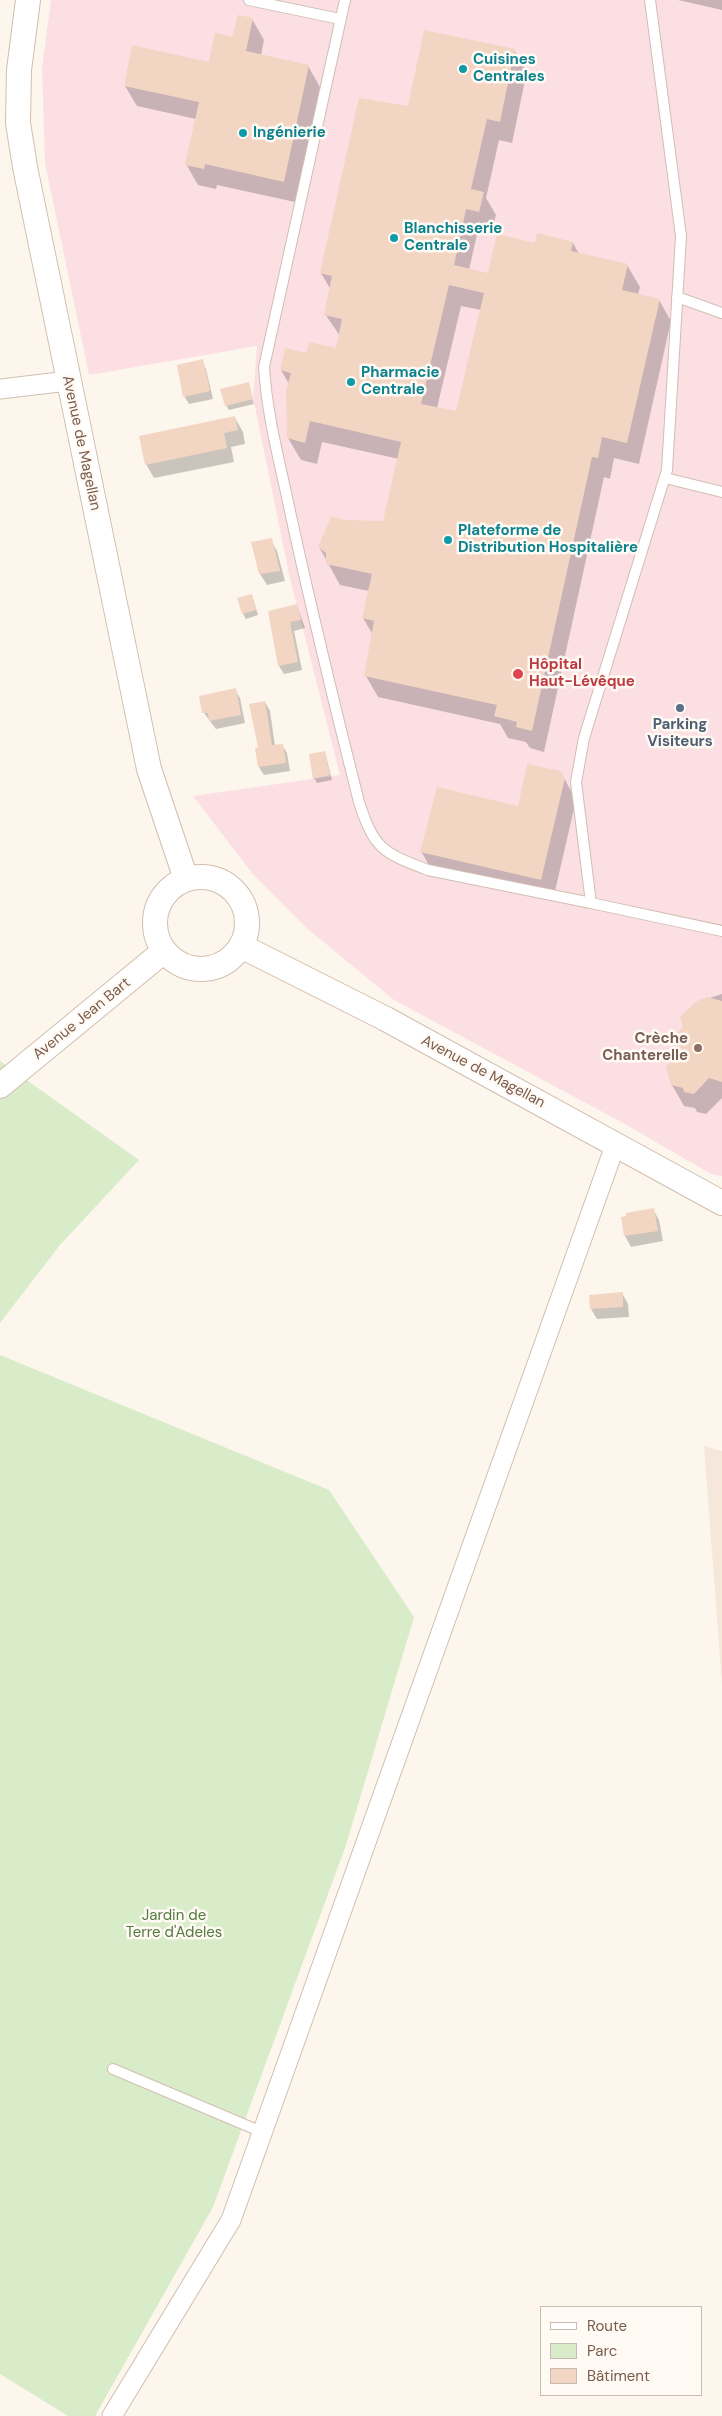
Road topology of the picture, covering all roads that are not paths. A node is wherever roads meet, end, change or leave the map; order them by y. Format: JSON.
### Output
{"nodes":[{"id":1,"x":28,"y":0,"type":"edge"},
{"id":2,"x":249,"y":0,"type":"edge"},
{"id":3,"x":344,"y":0,"type":"edge"},
{"id":4,"x":650,"y":0,"type":"edge"},
{"id":5,"x":340,"y":19,"type":"junction"},
{"id":6,"x":677,"y":297,"type":"junction"},
{"id":7,"x":722,"y":313,"type":"edge"},
{"id":8,"x":68,"y":381,"type":"junction"},
{"id":9,"x":0,"y":389,"type":"edge"},
{"id":10,"x":665,"y":478,"type":"junction"},
{"id":11,"x":722,"y":492,"type":"edge"},
{"id":12,"x":186,"y":879,"type":"junction"},
{"id":13,"x":591,"y":903,"type":"junction"},
{"id":14,"x":722,"y":931,"type":"edge"},
{"id":15,"x":241,"y":946,"type":"junction"},
{"id":16,"x":164,"y":951,"type":"junction"},
{"id":17,"x":0,"y":1086,"type":"edge"},
{"id":18,"x":616,"y":1143,"type":"junction"},
{"id":19,"x":716,"y":1197,"type":"edge"},
{"id":20,"x":113,"y":2069,"type":"dead end"},
{"id":21,"x":262,"y":2132,"type":"junction"},
{"id":22,"x":112,"y":2416,"type":"edge"}],
"edges":[{"from":1,"to":8,"type":"street","name":"Avenue de Magellan"},
{"from":2,"to":5,"type":"lane"},
{"from":3,"to":5,"type":"lane"},
{"from":4,"to":6,"type":"lane"},
{"from":5,"to":13,"type":"lane"},
{"from":6,"to":7,"type":"lane"},
{"from":6,"to":10,"type":"lane"},
{"from":8,"to":9,"type":"street"},
{"from":8,"to":12,"type":"street","name":"Avenue de Magellan"},
{"from":10,"to":11,"type":"lane"},
{"from":10,"to":13,"type":"lane"},
{"from":12,"to":15,"type":"street"},
{"from":12,"to":16,"type":"street"},
{"from":13,"to":14,"type":"lane"},
{"from":15,"to":16,"type":"street"},
{"from":15,"to":18,"type":"street","name":"Avenue de Magellan"},
{"from":16,"to":17,"type":"street","name":"Avenue Jean Bart"},
{"from":18,"to":19,"type":"street","name":"Avenue de Magellan"},
{"from":18,"to":21,"type":"street"},
{"from":20,"to":21,"type":"lane"},
{"from":21,"to":22,"type":"street"}]}
